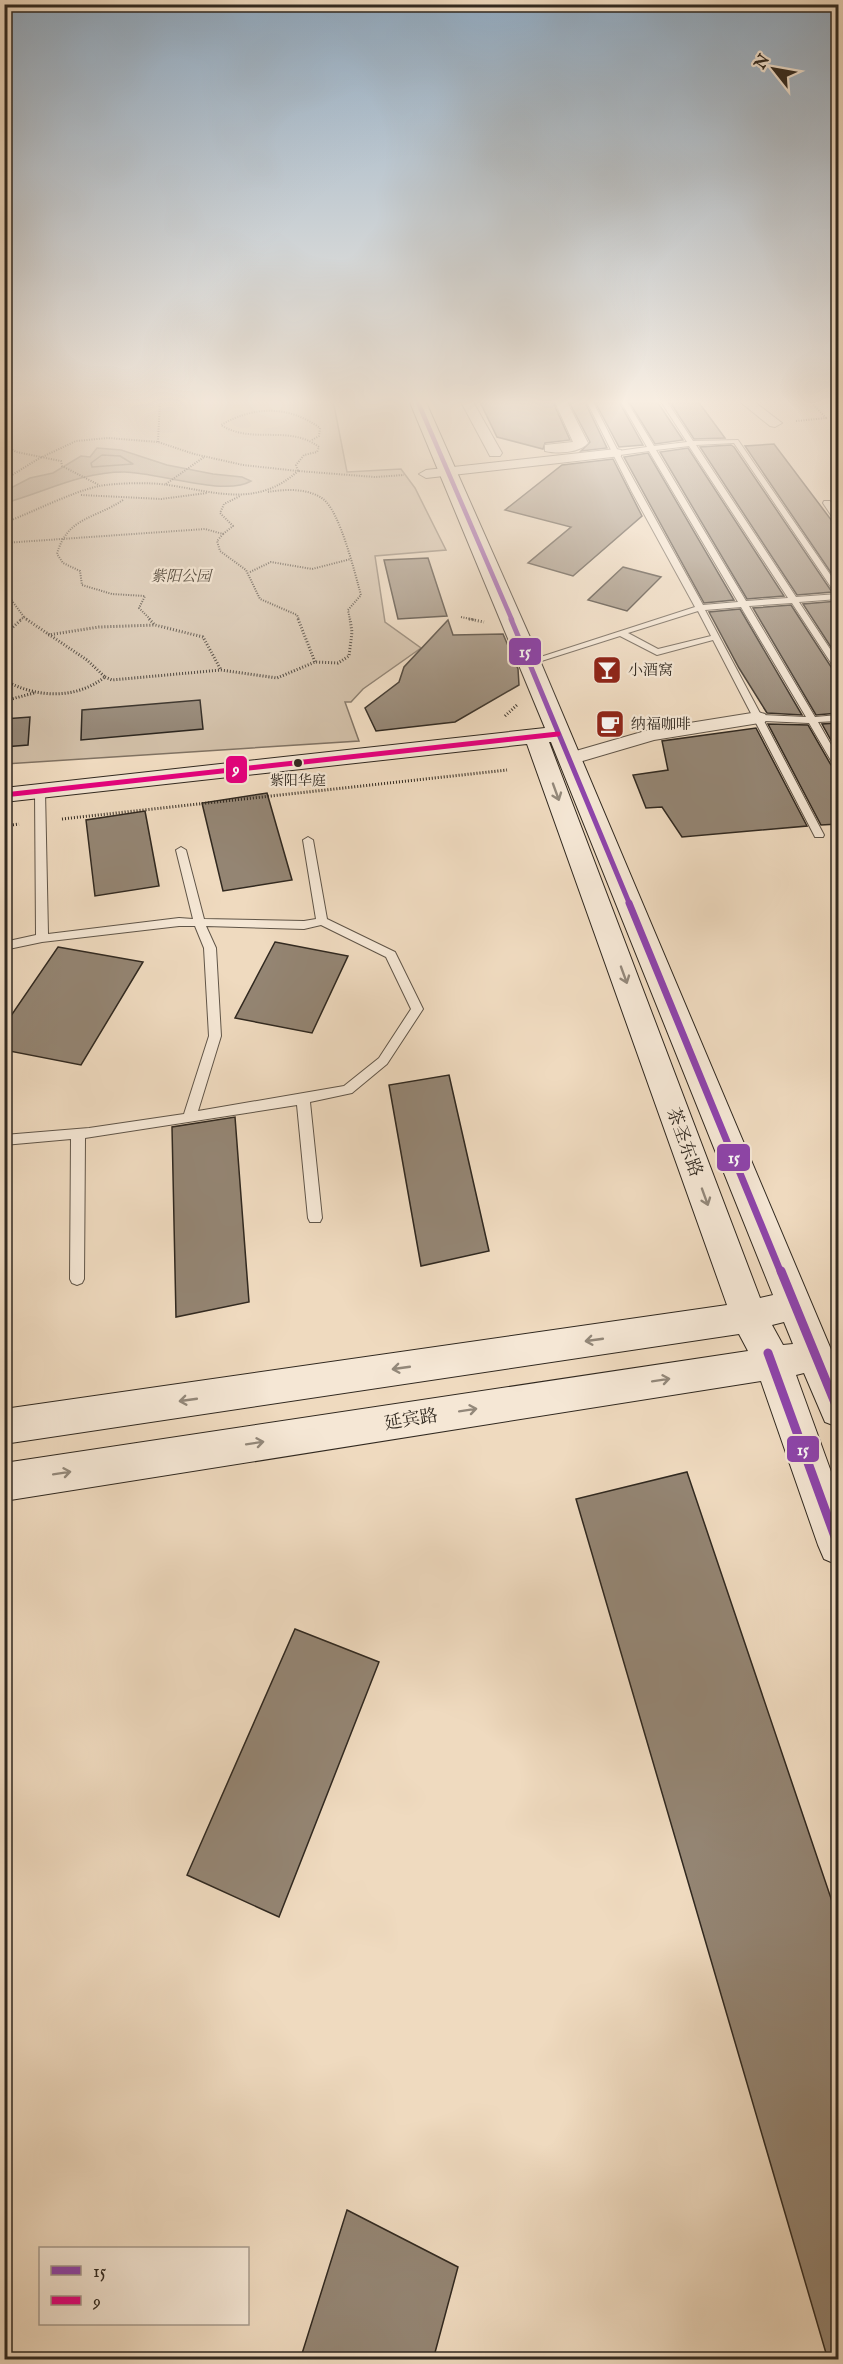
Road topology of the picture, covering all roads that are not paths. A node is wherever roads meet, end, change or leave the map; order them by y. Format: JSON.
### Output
{"nodes":[{"id":1,"x":464,"y":510,"type":"edge"},
{"id":2,"x":647,"y":510,"type":"edge"},
{"id":3,"x":690,"y":510,"type":"edge"},
{"id":4,"x":737,"y":510,"type":"edge"},
{"id":5,"x":783,"y":510,"type":"edge"},
{"id":6,"x":478,"y":589,"type":"dead end"},
{"id":7,"x":838,"y":591,"type":"edge"},
{"id":8,"x":838,"y":596,"type":"edge"},
{"id":9,"x":794,"y":599,"type":"junction"},
{"id":10,"x":744,"y":603,"type":"junction"},
{"id":11,"x":700,"y":608,"type":"junction"},
{"id":12,"x":507,"y":612,"type":"junction"},
{"id":13,"x":621,"y":633,"type":"junction"},
{"id":14,"x":716,"y":637,"type":"junction"},
{"id":15,"x":530,"y":662,"type":"junction"},
{"id":16,"x":838,"y":667,"type":"edge"},
{"id":17,"x":759,"y":718,"type":"junction"},
{"id":18,"x":838,"y":718,"type":"edge"},
{"id":19,"x":810,"y":720,"type":"junction"},
{"id":20,"x":554,"y":743,"type":"junction"},
{"id":21,"x":838,"y":764,"type":"edge"},
{"id":22,"x":40,"y":791,"type":"junction"},
{"id":23,"x":4,"y":795,"type":"edge"},
{"id":24,"x":819,"y":835,"type":"dead end"},
{"id":25,"x":308,"y":840,"type":"dead end"},
{"id":26,"x":182,"y":850,"type":"dead end"},
{"id":27,"x":322,"y":921,"type":"junction"},
{"id":28,"x":199,"y":922,"type":"junction"},
{"id":29,"x":42,"y":938,"type":"junction"},
{"id":30,"x":4,"y":946,"type":"edge"},
{"id":31,"x":303,"y":1099,"type":"junction"},
{"id":32,"x":189,"y":1118,"type":"junction"},
{"id":33,"x":78,"y":1134,"type":"junction"},
{"id":34,"x":4,"y":1140,"type":"edge"},
{"id":35,"x":315,"y":1218,"type":"dead end"},
{"id":36,"x":77,"y":1280,"type":"dead end"},
{"id":37,"x":796,"y":1303,"type":"junction"},
{"id":38,"x":749,"y":1317,"type":"junction"},
{"id":39,"x":817,"y":1358,"type":"junction"},
{"id":40,"x":773,"y":1362,"type":"junction"},
{"id":41,"x":838,"y":1410,"type":"edge"},
{"id":42,"x":4,"y":1427,"type":"edge"},
{"id":43,"x":4,"y":1482,"type":"edge"},
{"id":44,"x":838,"y":1545,"type":"edge"}],
"edges":[{"from":1,"to":12,"type":"main road"},
{"from":2,"to":11,"type":"lane"},
{"from":3,"to":10,"type":"lane"},
{"from":4,"to":9,"type":"lane"},
{"from":5,"to":7,"type":"lane"},
{"from":6,"to":12,"type":"main road"},
{"from":8,"to":9,"type":"lane"},
{"from":9,"to":10,"type":"lane"},
{"from":9,"to":16,"type":"lane"},
{"from":10,"to":11,"type":"lane"},
{"from":10,"to":19,"type":"lane"},
{"from":11,"to":13,"type":"lane"},
{"from":11,"to":14,"type":"lane"},
{"from":12,"to":15,"type":"main road"},
{"from":13,"to":14,"type":"lane"},
{"from":13,"to":15,"type":"lane"},
{"from":14,"to":17,"type":"lane"},
{"from":15,"to":20,"type":"main road"},
{"from":17,"to":19,"type":"lane"},
{"from":17,"to":20,"type":"street"},
{"from":17,"to":24,"type":"lane"},
{"from":18,"to":19,"type":"lane"},
{"from":19,"to":21,"type":"lane"},
{"from":20,"to":22,"type":"main road"},
{"from":20,"to":37,"type":"main road"},
{"from":20,"to":38,"type":"main road","name":"茶圣东路","one_way":true},
{"from":22,"to":23,"type":"main road"},
{"from":22,"to":29,"type":"lane"},
{"from":25,"to":27,"type":"lane"},
{"from":26,"to":28,"type":"lane"},
{"from":27,"to":28,"type":"lane"},
{"from":27,"to":31,"type":"lane"},
{"from":28,"to":29,"type":"lane"},
{"from":28,"to":32,"type":"lane"},
{"from":29,"to":30,"type":"lane"},
{"from":31,"to":32,"type":"lane"},
{"from":31,"to":35,"type":"lane"},
{"from":32,"to":33,"type":"lane"},
{"from":33,"to":34,"type":"lane"},
{"from":33,"to":36,"type":"lane"},
{"from":37,"to":38,"type":"main road"},
{"from":37,"to":39,"type":"main road"},
{"from":38,"to":40,"type":"main road","name":"茶圣东路"},
{"from":38,"to":42,"type":"main road","one_way":true},
{"from":39,"to":40,"type":"main road","name":"延宾路"},
{"from":39,"to":41,"type":"main road"},
{"from":43,"to":40,"type":"main road","name":"延宾路","one_way":true},
{"from":40,"to":44,"type":"main road","name":"茶圣东路"}]}
